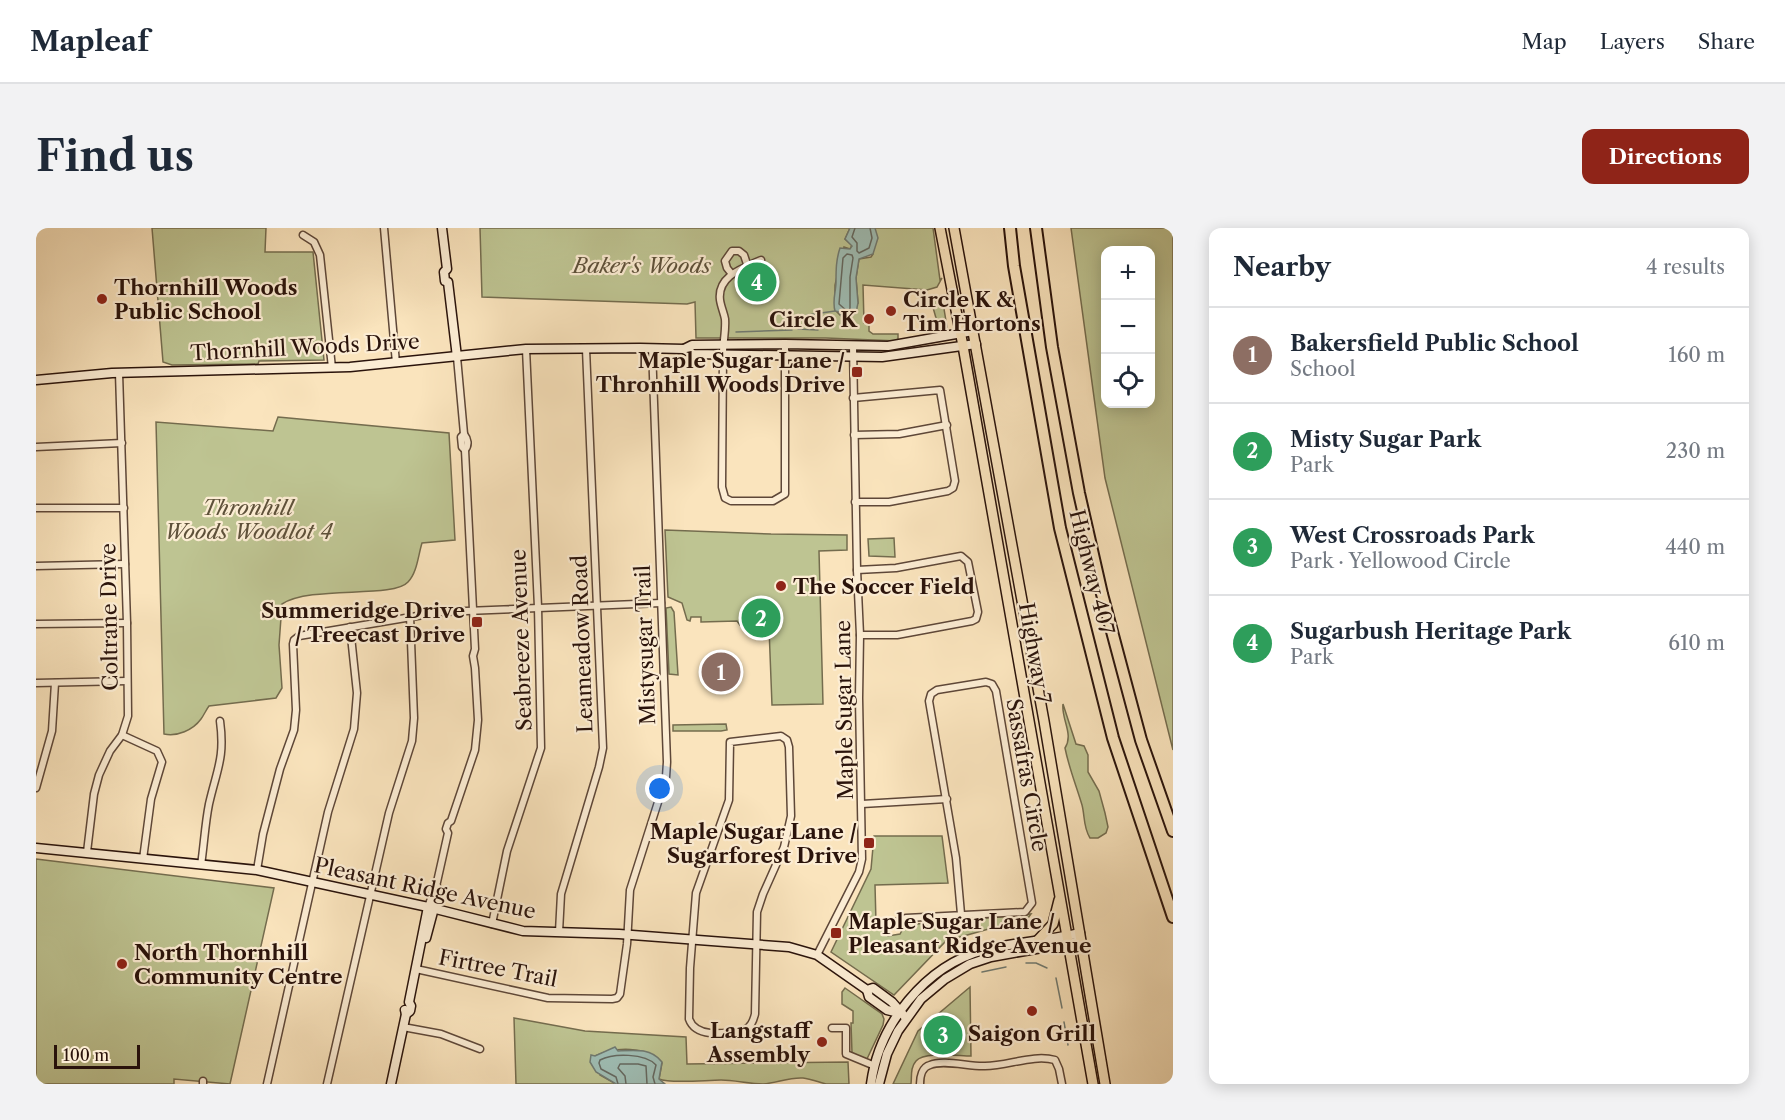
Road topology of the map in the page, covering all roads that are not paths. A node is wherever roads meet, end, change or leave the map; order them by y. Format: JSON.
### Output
{"nodes":[{"id":1,"x":384,"y":228,"type":"edge"},
{"id":2,"x":442,"y":228,"type":"edge"},
{"id":3,"x":940,"y":228,"type":"edge"},
{"id":4,"x":954,"y":228,"type":"edge"},
{"id":5,"x":1010,"y":228,"type":"edge"},
{"id":6,"x":1036,"y":228,"type":"edge"},
{"id":7,"x":303,"y":235,"type":"dead end"},
{"id":8,"x":761,"y":260,"type":"dead end"},
{"id":9,"x":748,"y":267,"type":"junction"},
{"id":10,"x":731,"y":273,"type":"junction"},
{"id":11,"x":973,"y":332,"type":"junction"},
{"id":12,"x":960,"y":335,"type":"junction"},
{"id":13,"x":785,"y":344,"type":"junction"},
{"id":14,"x":976,"y":344,"type":"junction"},
{"id":15,"x":853,"y":346,"type":"junction"},
{"id":16,"x":963,"y":346,"type":"junction"},
{"id":17,"x":652,"y":348,"type":"junction"},
{"id":18,"x":526,"y":349,"type":"junction"},
{"id":19,"x":586,"y":349,"type":"junction"},
{"id":20,"x":723,"y":349,"type":"junction"},
{"id":21,"x":784,"y":354,"type":"junction"},
{"id":22,"x":852,"y":356,"type":"junction"},
{"id":23,"x":457,"y":357,"type":"junction"},
{"id":24,"x":396,"y":363,"type":"junction"},
{"id":25,"x":332,"y":368,"type":"junction"},
{"id":26,"x":118,"y":373,"type":"junction"},
{"id":27,"x":36,"y":381,"type":"edge"},
{"id":28,"x":853,"y":398,"type":"junction"},
{"id":29,"x":947,"y":425,"type":"junction"},
{"id":30,"x":854,"y":435,"type":"junction"},
{"id":31,"x":122,"y":443,"type":"junction"},
{"id":32,"x":36,"y":447,"type":"edge"},
{"id":33,"x":855,"y":501,"type":"junction"},
{"id":34,"x":36,"y":508,"type":"edge"},
{"id":35,"x":124,"y":508,"type":"junction"},
{"id":36,"x":125,"y":564,"type":"junction"},
{"id":37,"x":36,"y":566,"type":"edge"},
{"id":38,"x":857,"y":570,"type":"junction"},
{"id":39,"x":661,"y":603,"type":"junction"},
{"id":40,"x":597,"y":605,"type":"junction"},
{"id":41,"x":538,"y":607,"type":"junction"},
{"id":42,"x":472,"y":611,"type":"junction"},
{"id":43,"x":410,"y":616,"type":"junction"},
{"id":44,"x":127,"y":623,"type":"junction"},
{"id":45,"x":36,"y":624,"type":"edge"},
{"id":46,"x":350,"y":627,"type":"junction"},
{"id":47,"x":860,"y":635,"type":"junction"},
{"id":48,"x":127,"y":681,"type":"junction"},
{"id":49,"x":36,"y":683,"type":"edge"},
{"id":50,"x":55,"y":683,"type":"junction"},
{"id":51,"x":220,"y":721,"type":"dead end"},
{"id":52,"x":122,"y":735,"type":"junction"},
{"id":53,"x":36,"y":788,"type":"edge"},
{"id":54,"x":947,"y":799,"type":"junction"},
{"id":55,"x":862,"y":804,"type":"junction"},
{"id":56,"x":1173,"y":831,"type":"edge"},
{"id":57,"x":36,"y":848,"type":"edge"},
{"id":58,"x":87,"y":852,"type":"junction"},
{"id":59,"x":143,"y":859,"type":"junction"},
{"id":60,"x":201,"y":865,"type":"junction"},
{"id":61,"x":257,"y":870,"type":"junction"},
{"id":62,"x":314,"y":882,"type":"junction"},
{"id":63,"x":1060,"y":892,"type":"junction"},
{"id":64,"x":371,"y":895,"type":"junction"},
{"id":65,"x":1168,"y":905,"type":"junction"},
{"id":66,"x":431,"y":908,"type":"junction"},
{"id":67,"x":961,"y":914,"type":"junction"},
{"id":68,"x":1173,"y":917,"type":"edge"},
{"id":69,"x":1173,"y":923,"type":"edge"},
{"id":70,"x":492,"y":924,"type":"junction"},
{"id":71,"x":889,"y":925,"type":"dead end"},
{"id":72,"x":559,"y":932,"type":"junction"},
{"id":73,"x":627,"y":935,"type":"junction"},
{"id":74,"x":1081,"y":937,"type":"junction"},
{"id":75,"x":692,"y":940,"type":"junction"},
{"id":76,"x":1038,"y":940,"type":"junction"},
{"id":77,"x":1067,"y":940,"type":"junction"},
{"id":78,"x":756,"y":943,"type":"junction"},
{"id":79,"x":817,"y":955,"type":"junction"},
{"id":80,"x":416,"y":969,"type":"junction"},
{"id":81,"x":903,"y":1015,"type":"junction"},
{"id":82,"x":403,"y":1027,"type":"junction"},
{"id":83,"x":832,"y":1028,"type":"dead end"},
{"id":84,"x":480,"y":1049,"type":"dead end"},
{"id":85,"x":875,"y":1066,"type":"junction"},
{"id":86,"x":267,"y":1084,"type":"edge"},
{"id":87,"x":327,"y":1084,"type":"edge"},
{"id":88,"x":391,"y":1084,"type":"edge"},
{"id":89,"x":871,"y":1084,"type":"edge"},
{"id":90,"x":879,"y":1084,"type":"edge"},
{"id":91,"x":920,"y":1084,"type":"edge"},
{"id":92,"x":1062,"y":1084,"type":"edge"},
{"id":93,"x":1093,"y":1084,"type":"edge"},
{"id":94,"x":1105,"y":1084,"type":"edge"}],
"edges":[{"from":1,"to":24,"type":"street"},
{"from":2,"to":23,"type":"street"},
{"from":3,"to":12,"type":"main road","name":"Highway 7"},
{"from":4,"to":11,"type":"main road","name":"Highway 7"},
{"from":5,"to":65,"type":"highway","name":"Highway 407"},
{"from":6,"to":56,"type":"highway","name":"Highway 407"},
{"from":7,"to":25,"type":"street"},
{"from":8,"to":9,"type":"street"},
{"from":9,"to":10,"type":"street"},
{"from":9,"to":10,"type":"street"},
{"from":10,"to":20,"type":"street"},
{"from":11,"to":12,"type":"street","name":"Thornhill Woods Drive"},
{"from":11,"to":14,"type":"main road","name":"Highway 7"},
{"from":12,"to":15,"type":"street","name":"Thornhill Woods Drive"},
{"from":12,"to":16,"type":"main road","name":"Highway 7"},
{"from":13,"to":15,"type":"street","name":"Thornhill Woods Drive"},
{"from":13,"to":20,"type":"street","name":"Thornhill Woods Drive"},
{"from":13,"to":21,"type":"street"},
{"from":14,"to":16,"type":"street","name":"Thornhill Woods Drive"},
{"from":14,"to":74,"type":"main road","name":"Highway 7"},
{"from":15,"to":22,"type":"street","name":"Maple Sugar Lane"},
{"from":16,"to":22,"type":"street","name":"Thornhill Woods Drive"},
{"from":16,"to":63,"type":"main road","name":"Highway 7"},
{"from":17,"to":19,"type":"street","name":"Thornhill Woods Drive"},
{"from":17,"to":20,"type":"street","name":"Thornhill Woods Drive"},
{"from":17,"to":39,"type":"street","name":"Mistysugar Trail"},
{"from":18,"to":19,"type":"street","name":"Thornhill Woods Drive"},
{"from":18,"to":23,"type":"street","name":"Thornhill Woods Drive"},
{"from":18,"to":41,"type":"street","name":"Seabreeze Avenue"},
{"from":19,"to":40,"type":"street","name":"Leameadow Road"},
{"from":20,"to":21,"type":"street","name":"Thornhill Woods Drive"},
{"from":20,"to":21,"type":"street"},
{"from":21,"to":22,"type":"street","name":"Thornhill Woods Drive"},
{"from":22,"to":28,"type":"street","name":"Maple Sugar Lane"},
{"from":23,"to":24,"type":"street","name":"Thornhill Woods Drive"},
{"from":23,"to":42,"type":"street"},
{"from":24,"to":25,"type":"street","name":"Thornhill Woods Drive"},
{"from":25,"to":26,"type":"street","name":"Thornhill Woods Drive"},
{"from":26,"to":27,"type":"street","name":"Thornhill Woods Drive"},
{"from":26,"to":31,"type":"street","name":"Coltrane Drive"},
{"from":28,"to":29,"type":"street"},
{"from":28,"to":30,"type":"street","name":"Maple Sugar Lane"},
{"from":29,"to":30,"type":"street"},
{"from":29,"to":33,"type":"street"},
{"from":30,"to":33,"type":"street","name":"Maple Sugar Lane"},
{"from":31,"to":32,"type":"street"},
{"from":31,"to":35,"type":"street","name":"Coltrane Drive"},
{"from":33,"to":38,"type":"street","name":"Maple Sugar Lane"},
{"from":34,"to":35,"type":"street"},
{"from":35,"to":36,"type":"street","name":"Coltrane Drive"},
{"from":36,"to":37,"type":"street"},
{"from":36,"to":44,"type":"street","name":"Coltrane Drive"},
{"from":38,"to":47,"type":"street","name":"Maple Sugar Lane"},
{"from":38,"to":47,"type":"street"},
{"from":39,"to":40,"type":"street"},
{"from":39,"to":73,"type":"street","name":"Mistysugar Trail"},
{"from":40,"to":41,"type":"street"},
{"from":40,"to":72,"type":"street","name":"Leameadow Road"},
{"from":41,"to":42,"type":"street"},
{"from":41,"to":70,"type":"street","name":"Seabreeze Avenue"},
{"from":42,"to":43,"type":"street"},
{"from":42,"to":66,"type":"street"},
{"from":43,"to":46,"type":"street"},
{"from":43,"to":64,"type":"street"},
{"from":44,"to":45,"type":"street"},
{"from":44,"to":48,"type":"street","name":"Coltrane Drive"},
{"from":46,"to":61,"type":"street"},
{"from":46,"to":62,"type":"street"},
{"from":47,"to":55,"type":"street","name":"Maple Sugar Lane"},
{"from":48,"to":50,"type":"street"},
{"from":48,"to":52,"type":"street","name":"Coltrane Drive"},
{"from":49,"to":50,"type":"street"},
{"from":50,"to":53,"type":"street"},
{"from":51,"to":60,"type":"street"},
{"from":52,"to":58,"type":"street","name":"Coltrane Drive"},
{"from":52,"to":59,"type":"street"},
{"from":54,"to":55,"type":"street"},
{"from":54,"to":67,"type":"street","name":"Sassafras Circle"},
{"from":54,"to":67,"type":"street","name":"Sassafras Circle"},
{"from":55,"to":79,"type":"street","name":"Maple Sugar Lane"},
{"from":57,"to":58,"type":"street","name":"Pleasant Ridge Avenue"},
{"from":58,"to":59,"type":"street","name":"Pleasant Ridge Avenue"},
{"from":59,"to":60,"type":"street","name":"Pleasant Ridge Avenue"},
{"from":60,"to":61,"type":"street","name":"Pleasant Ridge Avenue"},
{"from":61,"to":62,"type":"street","name":"Pleasant Ridge Avenue"},
{"from":62,"to":64,"type":"street","name":"Pleasant Ridge Avenue"},
{"from":62,"to":86,"type":"street"},
{"from":63,"to":76,"type":"main road"},
{"from":63,"to":77,"type":"main road","name":"Highway 7"},
{"from":64,"to":66,"type":"street","name":"Pleasant Ridge Avenue"},
{"from":64,"to":87,"type":"street"},
{"from":65,"to":68,"type":"highway","name":"Highway 407"},
{"from":65,"to":69,"type":"highway"},
{"from":66,"to":70,"type":"street","name":"Pleasant Ridge Avenue"},
{"from":66,"to":80,"type":"street"},
{"from":67,"to":71,"type":"street","name":"Sassafras Circle"},
{"from":70,"to":72,"type":"street","name":"Pleasant Ridge Avenue"},
{"from":72,"to":73,"type":"street","name":"Pleasant Ridge Avenue"},
{"from":73,"to":75,"type":"street","name":"Pleasant Ridge Avenue"},
{"from":73,"to":80,"type":"street","name":"Firtree Trail"},
{"from":74,"to":77,"type":"street"},
{"from":74,"to":94,"type":"main road","name":"Highway 7"},
{"from":75,"to":78,"type":"street","name":"Pleasant Ridge Avenue"},
{"from":75,"to":78,"type":"street"},
{"from":75,"to":78,"type":"street"},
{"from":76,"to":77,"type":"street"},
{"from":76,"to":81,"type":"street"},
{"from":77,"to":81,"type":"street"},
{"from":77,"to":93,"type":"main road","name":"Highway 7"},
{"from":78,"to":79,"type":"street","name":"Pleasant Ridge Avenue"},
{"from":79,"to":81,"type":"street","name":"Pleasant Ridge Avenue"},
{"from":80,"to":82,"type":"street"},
{"from":81,"to":85,"type":"street"},
{"from":81,"to":90,"type":"street"},
{"from":82,"to":84,"type":"street"},
{"from":82,"to":88,"type":"street"},
{"from":83,"to":85,"type":"street"},
{"from":85,"to":89,"type":"street"},
{"from":91,"to":92,"type":"street"}]}
